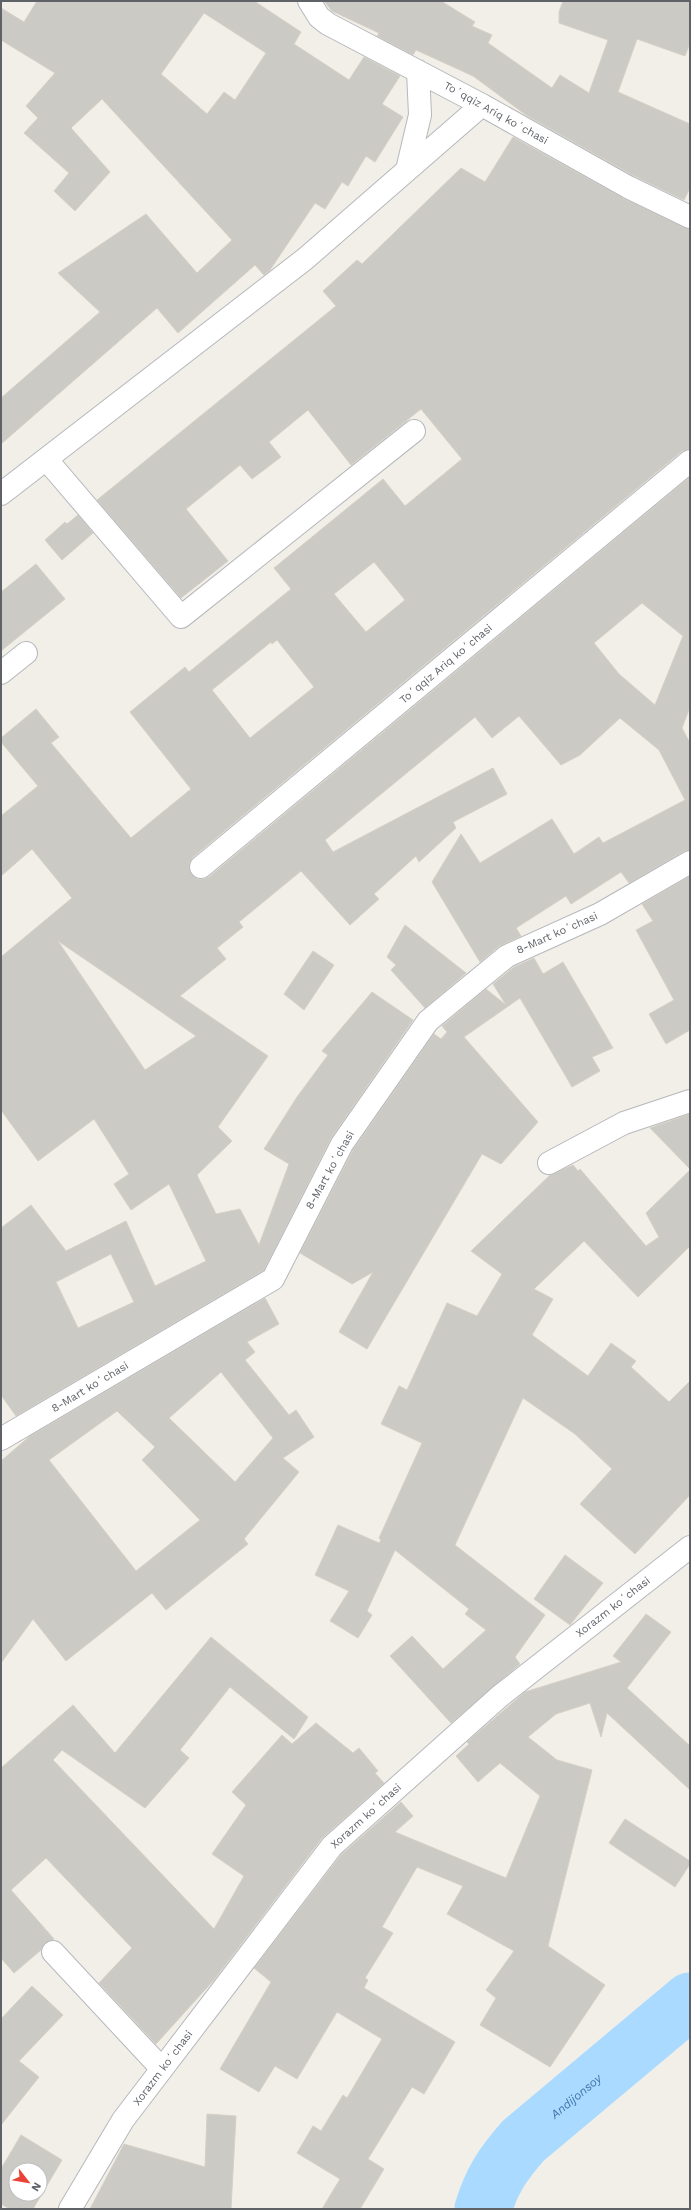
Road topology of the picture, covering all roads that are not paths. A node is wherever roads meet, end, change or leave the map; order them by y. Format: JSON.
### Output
{"nodes":[{"id":1,"x":309,"y":1,"type":"edge"},
{"id":2,"x":418,"y":71,"type":"junction"},
{"id":3,"x":482,"y":104,"type":"junction"},
{"id":4,"x":407,"y":170,"type":"junction"},
{"id":5,"x":690,"y":217,"type":"edge"},
{"id":6,"x":414,"y":431,"type":"dead end"},
{"id":7,"x":46,"y":459,"type":"junction"},
{"id":8,"x":690,"y":461,"type":"edge"},
{"id":9,"x":1,"y":494,"type":"edge"},
{"id":10,"x":26,"y":653,"type":"dead end"},
{"id":11,"x":1,"y":673,"type":"edge"},
{"id":12,"x":690,"y":862,"type":"edge"},
{"id":13,"x":202,"y":867,"type":"dead end"},
{"id":14,"x":690,"y":1101,"type":"edge"},
{"id":15,"x":549,"y":1163,"type":"dead end"},
{"id":16,"x":1,"y":1439,"type":"edge"},
{"id":17,"x":690,"y":1547,"type":"edge"},
{"id":18,"x":53,"y":1952,"type":"dead end"},
{"id":19,"x":162,"y":2069,"type":"junction"},
{"id":20,"x":70,"y":2209,"type":"edge"}],
"edges":[{"from":1,"to":2,"type":"street","name":"Toʻqqiz Ariq koʻchasi"},
{"from":2,"to":3,"type":"street","name":"Toʻqqiz Ariq koʻchasi"},
{"from":2,"to":4,"type":"street"},
{"from":3,"to":4,"type":"street"},
{"from":3,"to":5,"type":"street","name":"Toʻqqiz Ariq koʻchasi"},
{"from":4,"to":7,"type":"street"},
{"from":6,"to":7,"type":"street"},
{"from":7,"to":9,"type":"street"},
{"from":8,"to":13,"type":"street","name":"Toʻqqiz Ariq koʻchasi"},
{"from":10,"to":11,"type":"street"},
{"from":12,"to":16,"type":"street","name":"8-Mart koʻchasi"},
{"from":14,"to":15,"type":"street"},
{"from":17,"to":19,"type":"street","name":"Xorazm koʻchasi"},
{"from":18,"to":19,"type":"street"},
{"from":19,"to":20,"type":"street","name":"Xorazm koʻchasi"}]}
